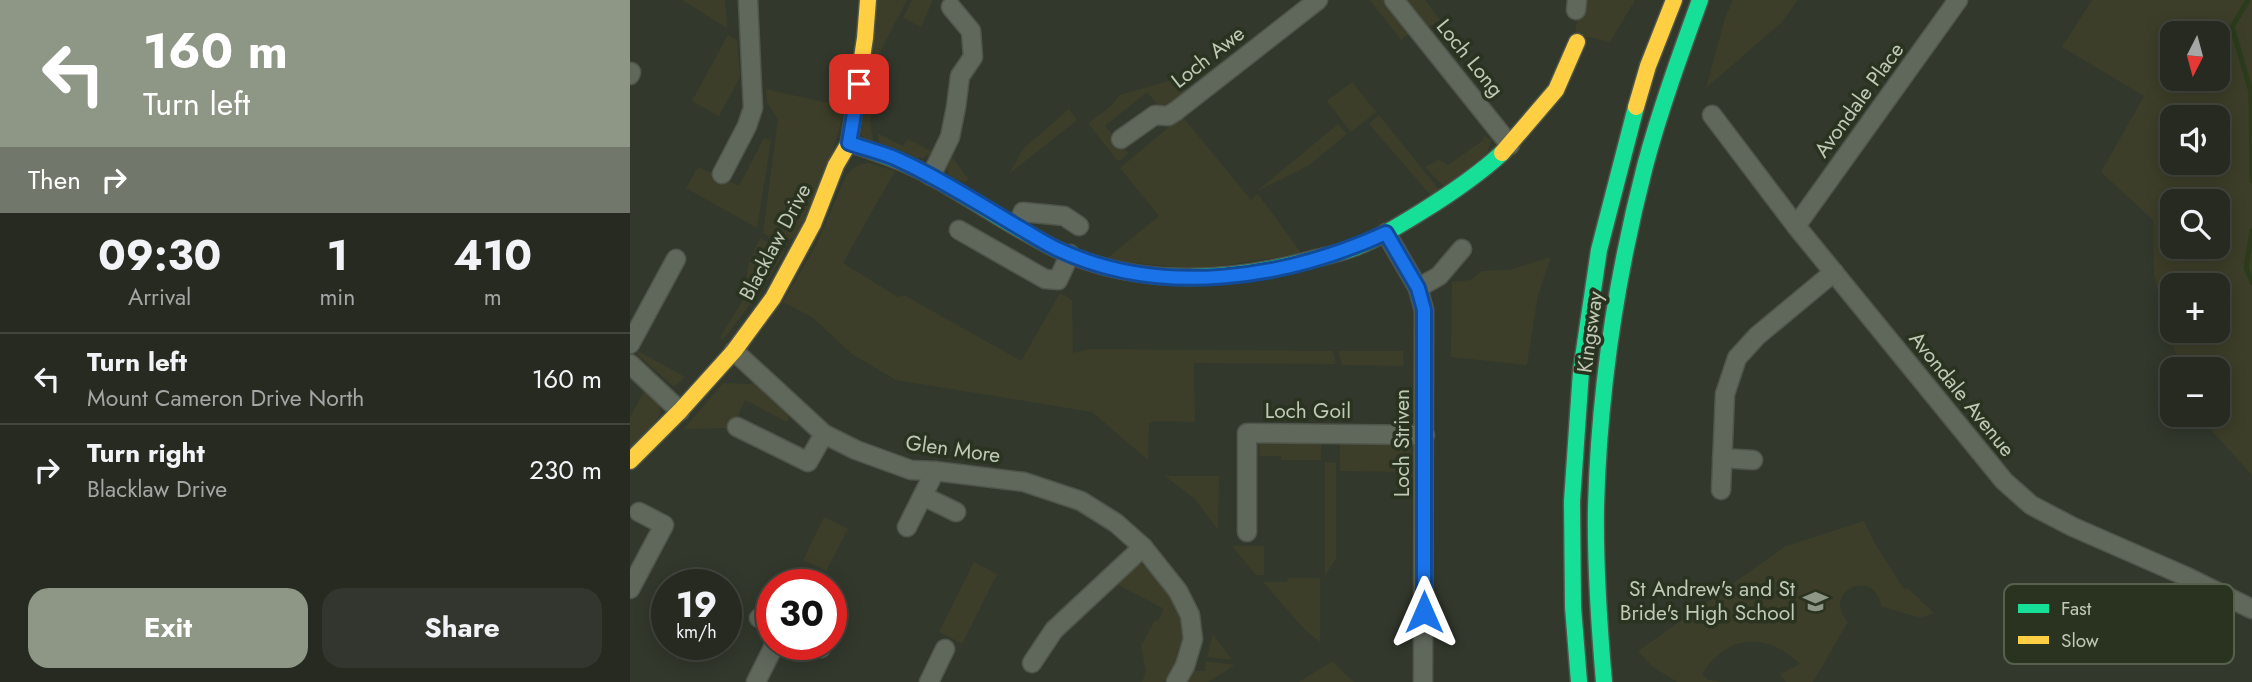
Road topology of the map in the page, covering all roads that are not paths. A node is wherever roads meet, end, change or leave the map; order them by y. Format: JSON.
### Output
{"nodes":[{"id":1,"x":748,"y":0,"type":"edge"},
{"id":2,"x":868,"y":0,"type":"edge"},
{"id":3,"x":1318,"y":0,"type":"edge"},
{"id":4,"x":1394,"y":0,"type":"edge"},
{"id":5,"x":1674,"y":0,"type":"edge"},
{"id":6,"x":1700,"y":0,"type":"edge"},
{"id":7,"x":1958,"y":0,"type":"edge"},
{"id":8,"x":951,"y":8,"type":"dead end"},
{"id":9,"x":1577,"y":42,"type":"dead end"},
{"id":10,"x":1712,"y":115,"type":"dead end"},
{"id":11,"x":1121,"y":139,"type":"dead end"},
{"id":12,"x":849,"y":143,"type":"junction"},
{"id":13,"x":1510,"y":145,"type":"junction"},
{"id":14,"x":722,"y":174,"type":"dead end"},
{"id":15,"x":931,"y":176,"type":"junction"},
{"id":16,"x":1017,"y":226,"type":"junction"},
{"id":17,"x":1079,"y":226,"type":"dead end"},
{"id":18,"x":1796,"y":226,"type":"junction"},
{"id":19,"x":959,"y":230,"type":"dead end"},
{"id":20,"x":1386,"y":233,"type":"junction"},
{"id":21,"x":1462,"y":249,"type":"dead end"},
{"id":22,"x":1070,"y":254,"type":"junction"},
{"id":23,"x":676,"y":258,"type":"dead end"},
{"id":24,"x":1833,"y":272,"type":"junction"},
{"id":25,"x":1418,"y":288,"type":"junction"},
{"id":26,"x":630,"y":344,"type":"edge"},
{"id":27,"x":734,"y":351,"type":"junction"},
{"id":28,"x":630,"y":364,"type":"edge"},
{"id":29,"x":680,"y":411,"type":"junction"},
{"id":30,"x":737,"y":427,"type":"dead end"},
{"id":31,"x":824,"y":435,"type":"junction"},
{"id":32,"x":1425,"y":435,"type":"junction"},
{"id":33,"x":1722,"y":458,"type":"junction"},
{"id":34,"x":1753,"y":460,"type":"dead end"},
{"id":35,"x":630,"y":461,"type":"edge"},
{"id":36,"x":935,"y":471,"type":"junction"},
{"id":37,"x":1721,"y":490,"type":"dead end"},
{"id":38,"x":923,"y":496,"type":"junction"},
{"id":39,"x":639,"y":512,"type":"dead end"},
{"id":40,"x":956,"y":512,"type":"dead end"},
{"id":41,"x":907,"y":527,"type":"dead end"},
{"id":42,"x":1247,"y":532,"type":"dead end"},
{"id":43,"x":1143,"y":547,"type":"junction"},
{"id":44,"x":2201,"y":584,"type":"edge"},
{"id":45,"x":630,"y":589,"type":"edge"},
{"id":46,"x":2234,"y":600,"type":"edge"},
{"id":47,"x":2252,"y":609,"type":"edge"},
{"id":48,"x":946,"y":649,"type":"dead end"},
{"id":49,"x":767,"y":660,"type":"edge"},
{"id":50,"x":1032,"y":663,"type":"dead end"},
{"id":51,"x":756,"y":682,"type":"edge"},
{"id":52,"x":929,"y":682,"type":"edge"},
{"id":53,"x":1176,"y":682,"type":"edge"},
{"id":54,"x":1423,"y":682,"type":"edge"},
{"id":55,"x":1579,"y":682,"type":"edge"},
{"id":56,"x":1604,"y":682,"type":"edge"}],
"edges":[{"from":1,"to":14,"type":"street"},
{"from":2,"to":12,"type":"main road","name":"Blacklaw Drive"},
{"from":3,"to":11,"type":"street","name":"Loch Awe"},
{"from":4,"to":13,"type":"street","name":"Loch Long"},
{"from":5,"to":55,"type":"main road","name":"Kingsway"},
{"from":6,"to":56,"type":"main road","name":"Kingsway"},
{"from":7,"to":18,"type":"street","name":"Avondale Place"},
{"from":8,"to":15,"type":"street"},
{"from":9,"to":13,"type":"main road"},
{"from":10,"to":18,"type":"street","name":"Avondale Avenue"},
{"from":12,"to":15,"type":"main road"},
{"from":12,"to":27,"type":"main road","name":"Blacklaw Drive"},
{"from":13,"to":20,"type":"main road"},
{"from":15,"to":16,"type":"main road"},
{"from":16,"to":17,"type":"street"},
{"from":16,"to":22,"type":"main road"},
{"from":18,"to":24,"type":"street","name":"Avondale Avenue"},
{"from":19,"to":22,"type":"street"},
{"from":20,"to":22,"type":"main road"},
{"from":20,"to":25,"type":"street","name":"Loch Striven"},
{"from":21,"to":25,"type":"street"},
{"from":23,"to":26,"type":"street"},
{"from":24,"to":33,"type":"street"},
{"from":24,"to":44,"type":"street","name":"Avondale Avenue"},
{"from":25,"to":32,"type":"street","name":"Loch Striven"},
{"from":27,"to":29,"type":"main road","name":"Blacklaw Drive"},
{"from":27,"to":31,"type":"street","name":"Glen More"},
{"from":28,"to":29,"type":"street"},
{"from":29,"to":35,"type":"main road","name":"Blacklaw Drive"},
{"from":30,"to":31,"type":"street"},
{"from":31,"to":36,"type":"street","name":"Glen More"},
{"from":32,"to":42,"type":"street","name":"Loch Goil"},
{"from":32,"to":54,"type":"street","name":"Loch Striven"},
{"from":33,"to":34,"type":"street"},
{"from":33,"to":37,"type":"street"},
{"from":36,"to":38,"type":"street"},
{"from":36,"to":43,"type":"street","name":"Glen More"},
{"from":38,"to":40,"type":"street"},
{"from":38,"to":41,"type":"street"},
{"from":39,"to":45,"type":"street"},
{"from":43,"to":50,"type":"street"},
{"from":43,"to":53,"type":"street","name":"Glen More"},
{"from":46,"to":47,"type":"street","name":"Avondale Avenue"},
{"from":48,"to":52,"type":"street"},
{"from":49,"to":51,"type":"street"}]}
